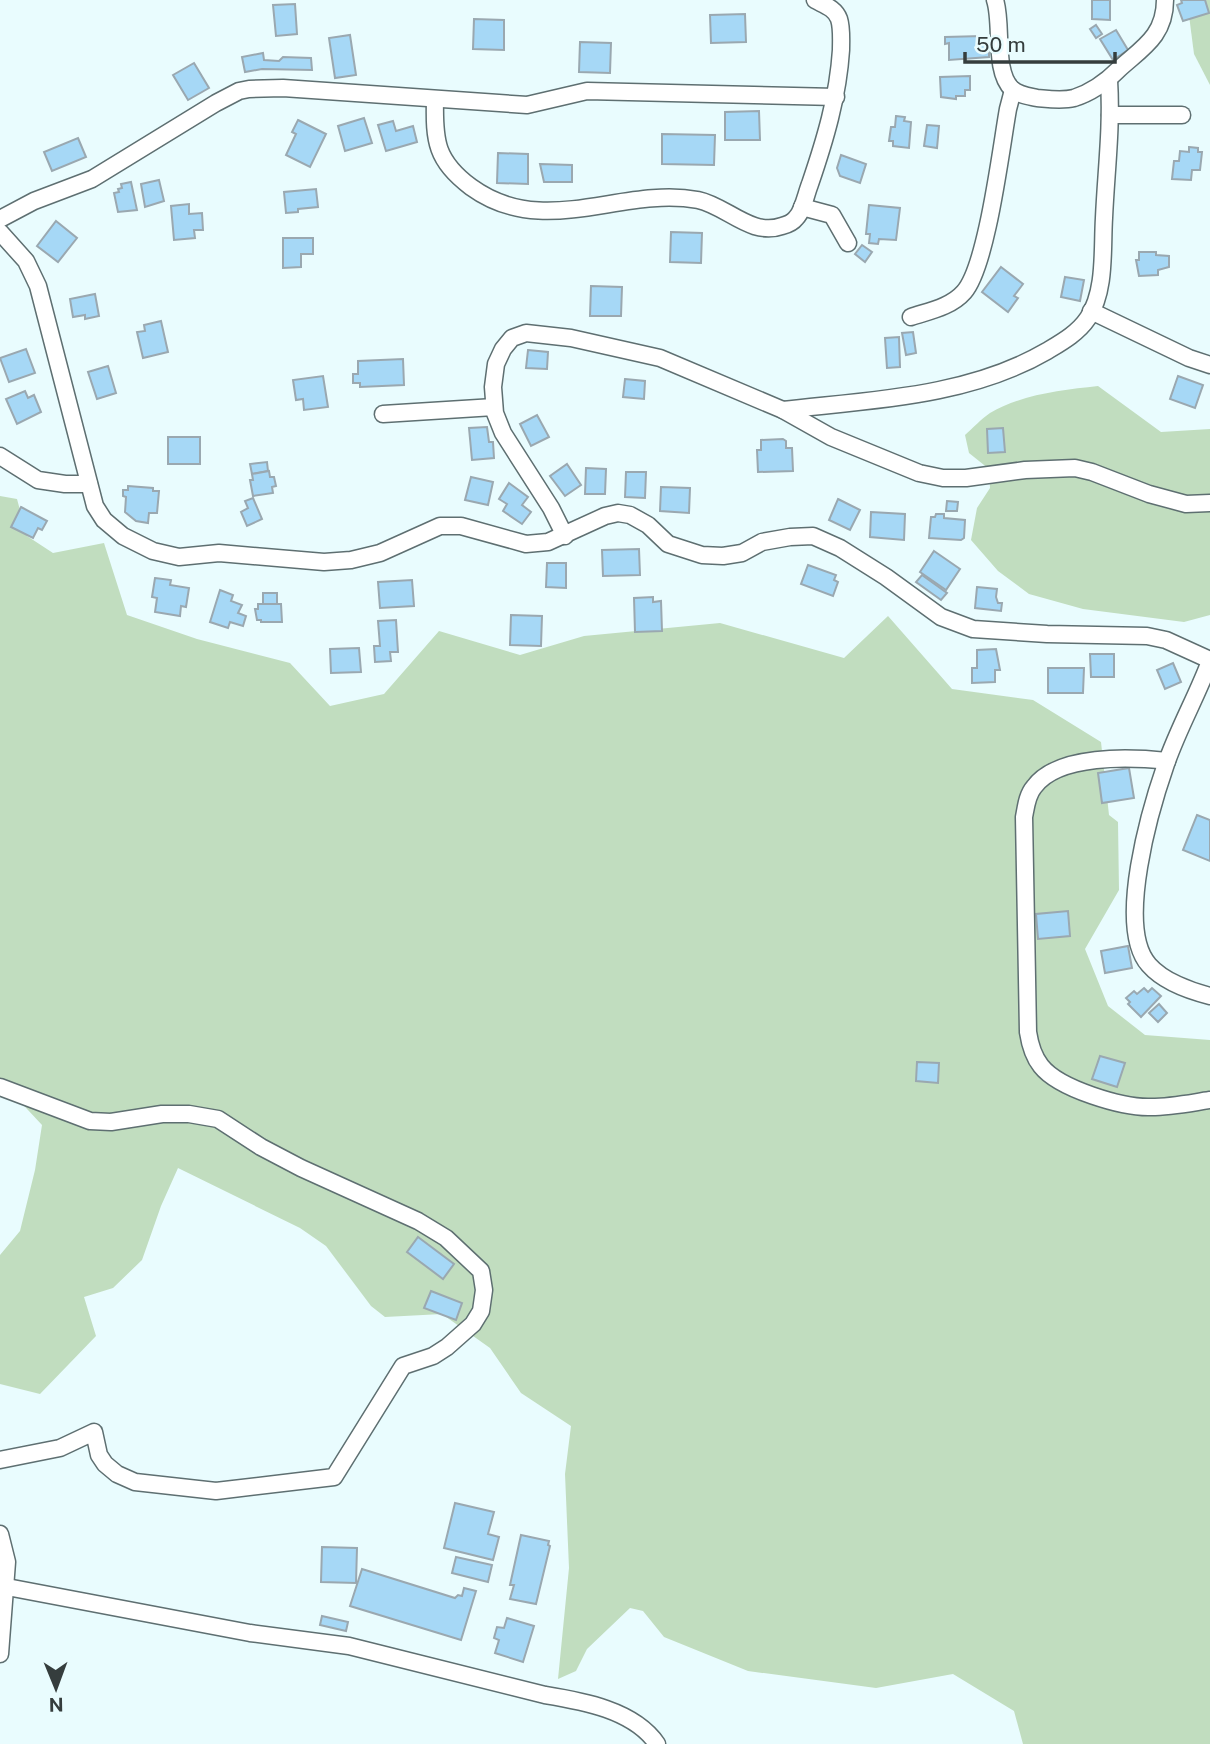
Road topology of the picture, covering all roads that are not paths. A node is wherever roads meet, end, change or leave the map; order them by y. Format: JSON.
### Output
{"nodes":[{"id":1,"x":815,"y":0,"type":"edge"},
{"id":2,"x":995,"y":0,"type":"edge"},
{"id":3,"x":1164,"y":0,"type":"edge"},
{"id":4,"x":1109,"y":80,"type":"junction"},
{"id":5,"x":1013,"y":90,"type":"junction"},
{"id":6,"x":836,"y":97,"type":"junction"},
{"id":7,"x":435,"y":100,"type":"junction"},
{"id":8,"x":1110,"y":115,"type":"junction"},
{"id":9,"x":1182,"y":115,"type":"dead end"},
{"id":10,"x":802,"y":208,"type":"junction"},
{"id":11,"x":0,"y":219,"type":"edge"},
{"id":12,"x":0,"y":232,"type":"edge"},
{"id":13,"x":848,"y":243,"type":"dead end"},
{"id":14,"x":1091,"y":311,"type":"junction"},
{"id":15,"x":911,"y":317,"type":"dead end"},
{"id":16,"x":1210,"y":365,"type":"edge"},
{"id":17,"x":494,"y":407,"type":"junction"},
{"id":18,"x":783,"y":410,"type":"junction"},
{"id":19,"x":383,"y":414,"type":"dead end"},
{"id":20,"x":0,"y":456,"type":"edge"},
{"id":21,"x":89,"y":484,"type":"junction"},
{"id":22,"x":1210,"y":503,"type":"edge"},
{"id":23,"x":565,"y":536,"type":"junction"},
{"id":24,"x":1210,"y":661,"type":"edge"},
{"id":25,"x":1167,"y":761,"type":"junction"},
{"id":26,"x":1210,"y":996,"type":"edge"},
{"id":27,"x":0,"y":1087,"type":"edge"},
{"id":28,"x":1210,"y":1100,"type":"edge"},
{"id":29,"x":0,"y":1460,"type":"edge"},
{"id":30,"x":0,"y":1534,"type":"edge"},
{"id":31,"x":7,"y":1587,"type":"junction"},
{"id":32,"x":0,"y":1654,"type":"edge"},
{"id":33,"x":657,"y":1744,"type":"edge"}],
"edges":[{"from":1,"to":6,"type":"street"},
{"from":2,"to":5,"type":"street"},
{"from":3,"to":4,"type":"street"},
{"from":4,"to":5,"type":"street"},
{"from":4,"to":8,"type":"street"},
{"from":5,"to":15,"type":"street"},
{"from":6,"to":7,"type":"street"},
{"from":6,"to":10,"type":"street"},
{"from":7,"to":10,"type":"street"},
{"from":7,"to":11,"type":"street"},
{"from":8,"to":9,"type":"street"},
{"from":8,"to":14,"type":"street"},
{"from":10,"to":13,"type":"street"},
{"from":12,"to":21,"type":"street"},
{"from":14,"to":16,"type":"street"},
{"from":14,"to":18,"type":"street"},
{"from":17,"to":18,"type":"street"},
{"from":17,"to":19,"type":"street"},
{"from":17,"to":23,"type":"street"},
{"from":18,"to":22,"type":"street"},
{"from":20,"to":21,"type":"street"},
{"from":21,"to":23,"type":"street"},
{"from":23,"to":24,"type":"street"},
{"from":24,"to":25,"type":"street"},
{"from":25,"to":26,"type":"street"},
{"from":25,"to":28,"type":"street"},
{"from":27,"to":29,"type":"street"},
{"from":30,"to":31,"type":"street"},
{"from":31,"to":32,"type":"street"},
{"from":31,"to":33,"type":"street"}]}
